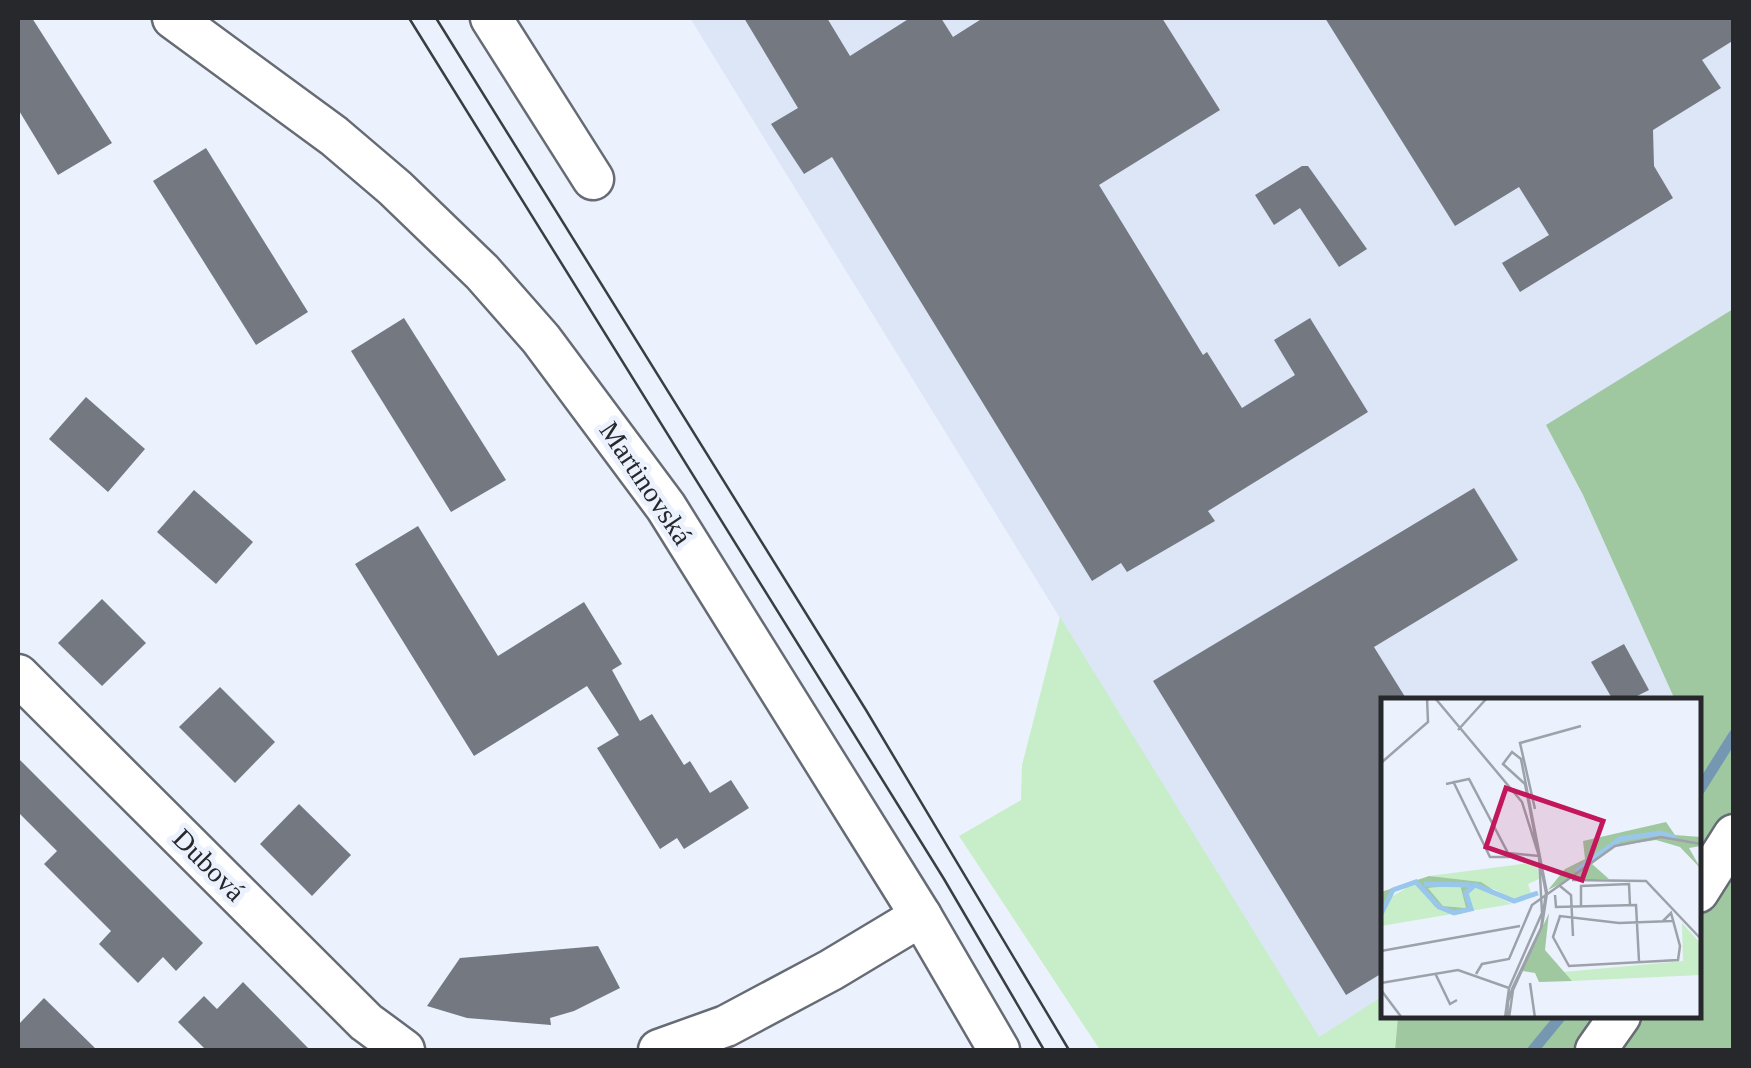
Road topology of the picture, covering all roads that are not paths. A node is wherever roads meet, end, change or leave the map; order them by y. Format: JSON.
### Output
{"nodes":[{"id":1,"x":173,"y":18,"type":"edge"},
{"id":2,"x":491,"y":18,"type":"edge"},
{"id":3,"x":593,"y":179,"type":"dead end"},
{"id":4,"x":18,"y":675,"type":"edge"},
{"id":5,"x":1734,"y":835,"type":"edge"},
{"id":6,"x":1701,"y":887,"type":"edge"},
{"id":7,"x":921,"y":916,"type":"junction"},
{"id":8,"x":1619,"y":1018,"type":"edge"},
{"id":9,"x":404,"y":1050,"type":"edge"},
{"id":10,"x":659,"y":1050,"type":"edge"},
{"id":11,"x":998,"y":1050,"type":"edge"},
{"id":12,"x":1596,"y":1050,"type":"edge"}],
"edges":[{"from":1,"to":7,"type":"street","name":"Martinovská"},
{"from":2,"to":3,"type":"street"},
{"from":4,"to":9,"type":"street","name":"Dubová"},
{"from":5,"to":6,"type":"street"},
{"from":7,"to":10,"type":"street"},
{"from":7,"to":11,"type":"street","name":"Martinovská"},
{"from":8,"to":12,"type":"street"}]}
